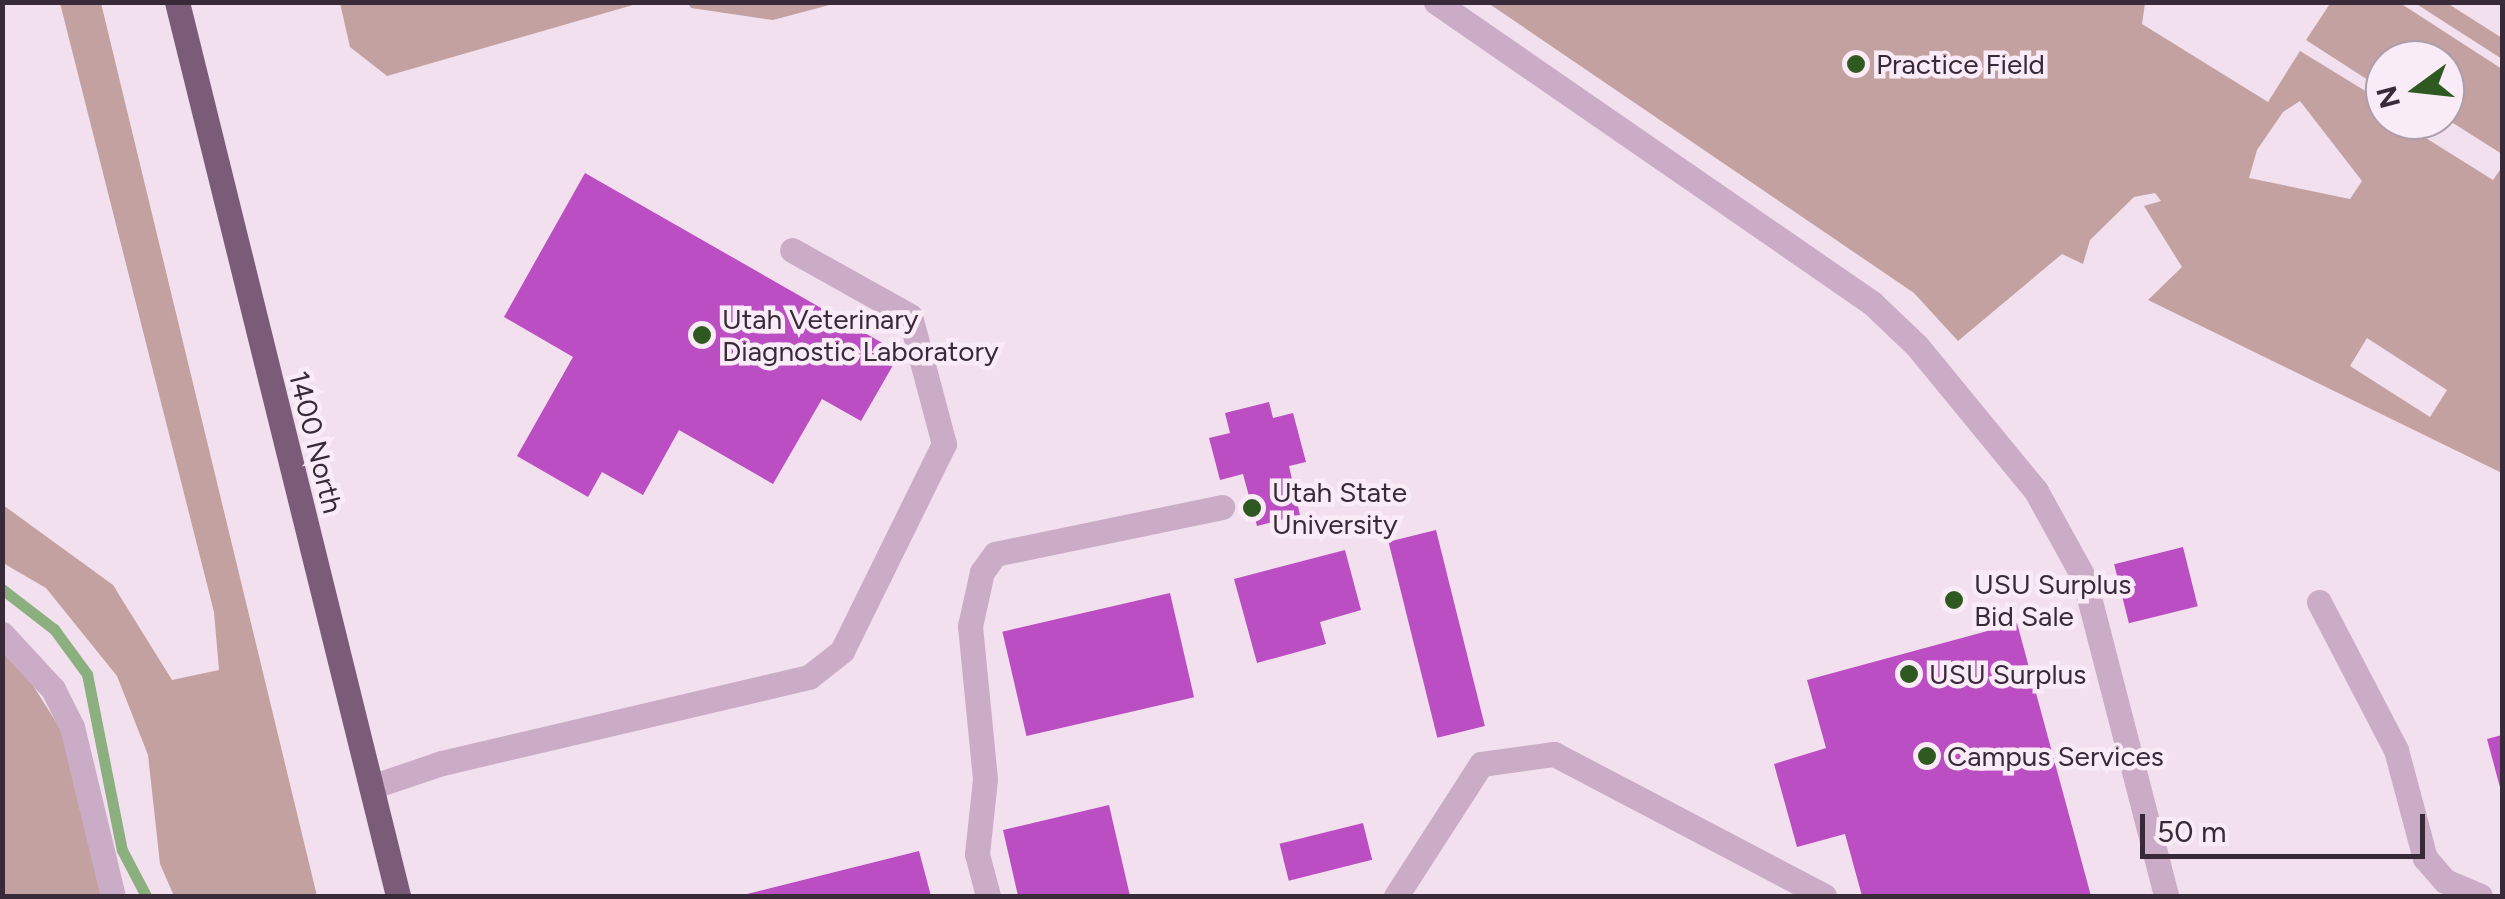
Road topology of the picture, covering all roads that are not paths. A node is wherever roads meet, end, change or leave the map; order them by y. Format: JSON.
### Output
{"nodes":[{"id":1,"x":177,"y":2,"type":"edge"},
{"id":2,"x":1436,"y":2,"type":"edge"},
{"id":3,"x":792,"y":250,"type":"dead end"},
{"id":4,"x":1222,"y":507,"type":"dead end"},
{"id":5,"x":2319,"y":602,"type":"dead end"},
{"id":6,"x":2,"y":634,"type":"edge"},
{"id":7,"x":370,"y":787,"type":"junction"},
{"id":8,"x":113,"y":896,"type":"edge"},
{"id":9,"x":398,"y":896,"type":"edge"},
{"id":10,"x":988,"y":896,"type":"edge"},
{"id":11,"x":1396,"y":896,"type":"edge"},
{"id":12,"x":1824,"y":896,"type":"edge"},
{"id":13,"x":2166,"y":896,"type":"edge"},
{"id":14,"x":2480,"y":896,"type":"edge"}],
"edges":[{"from":1,"to":7,"type":"main road","name":"1400 North"},
{"from":2,"to":13,"type":"street"},
{"from":3,"to":7,"type":"street"},
{"from":4,"to":10,"type":"street"},
{"from":5,"to":14,"type":"street"},
{"from":6,"to":8,"type":"street"},
{"from":7,"to":9,"type":"main road","name":"1400 North"},
{"from":11,"to":12,"type":"street"}]}
